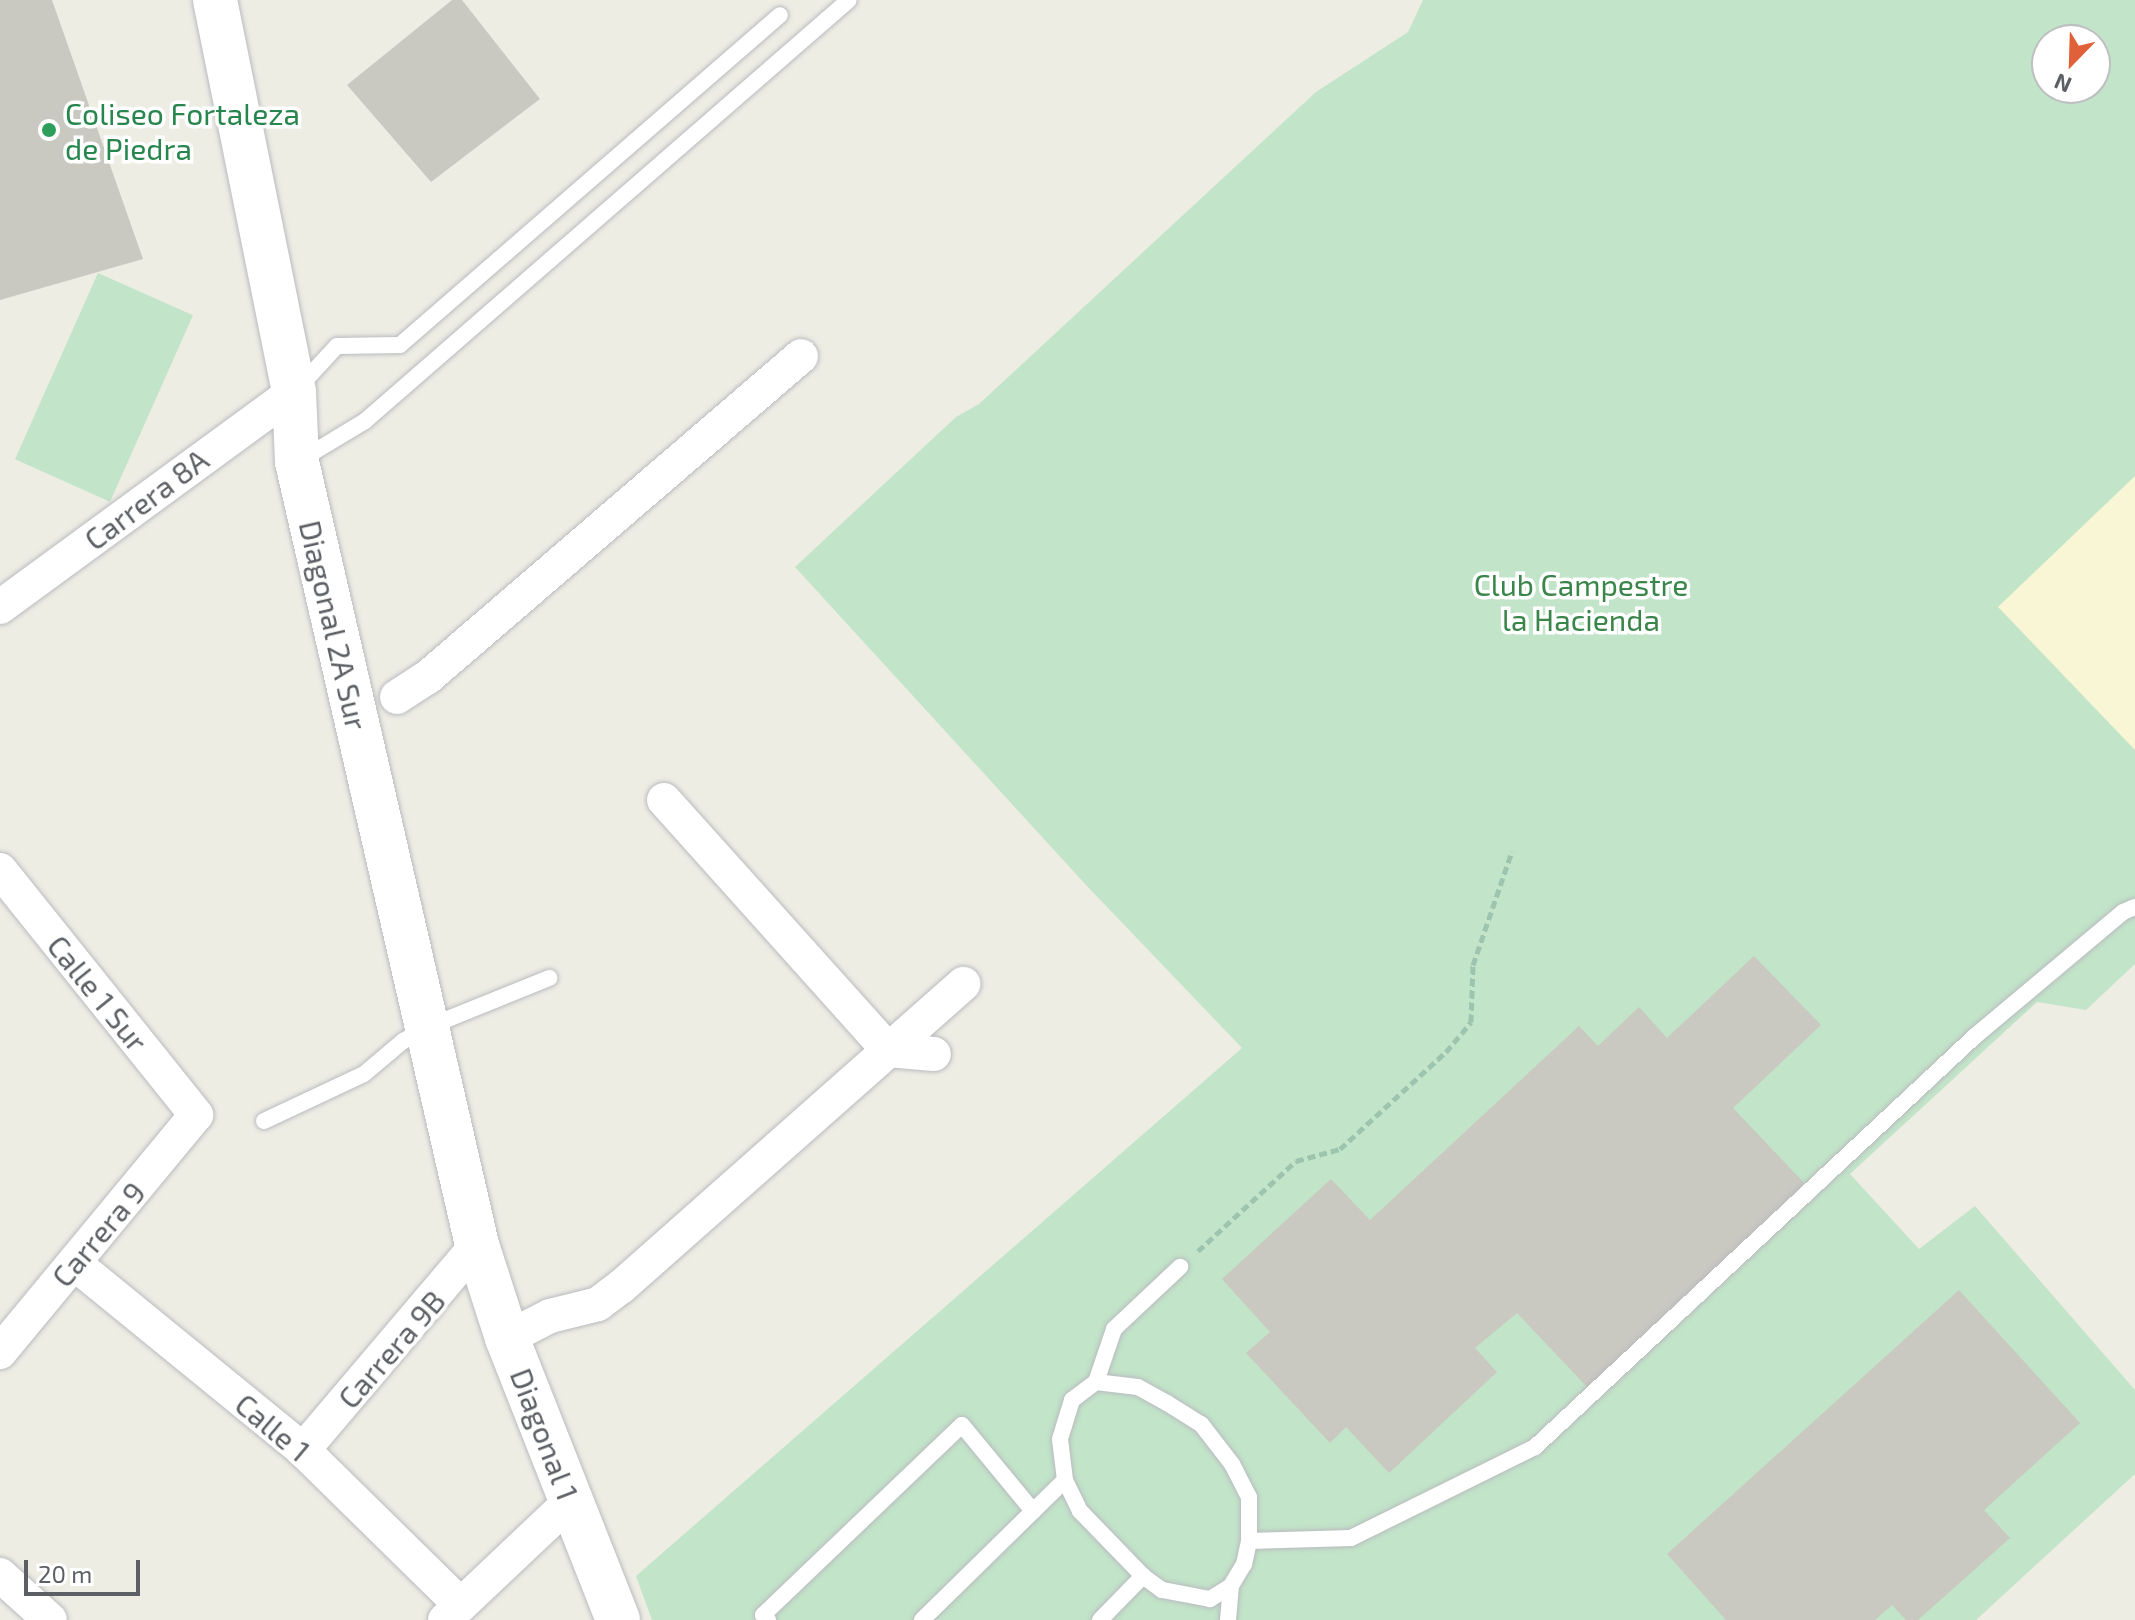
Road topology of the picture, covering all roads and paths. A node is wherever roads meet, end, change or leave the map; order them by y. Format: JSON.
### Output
{"nodes":[{"id":1,"x":215,"y":0,"type":"edge"},
{"id":2,"x":849,"y":0,"type":"edge"},
{"id":3,"x":780,"y":15,"type":"dead end"},
{"id":4,"x":801,"y":356,"type":"dead end"},
{"id":5,"x":294,"y":392,"type":"junction"},
{"id":6,"x":297,"y":462,"type":"junction"},
{"id":7,"x":0,"y":607,"type":"edge"},
{"id":8,"x":375,"y":703,"type":"junction"},
{"id":9,"x":664,"y":800,"type":"dead end"},
{"id":10,"x":1512,"y":851,"type":"dead end"},
{"id":11,"x":0,"y":870,"type":"edge"},
{"id":12,"x":2135,"y":907,"type":"edge"},
{"id":13,"x":549,"y":978,"type":"dead end"},
{"id":14,"x":963,"y":984,"type":"dead end"},
{"id":15,"x":428,"y":1027,"type":"junction"},
{"id":16,"x":888,"y":1050,"type":"junction"},
{"id":17,"x":934,"y":1054,"type":"dead end"},
{"id":18,"x":196,"y":1115,"type":"joint"},
{"id":19,"x":264,"y":1121,"type":"dead end"},
{"id":20,"x":477,"y":1245,"type":"junction"},
{"id":21,"x":74,"y":1263,"type":"junction"},
{"id":22,"x":1180,"y":1267,"type":"joint"},
{"id":23,"x":507,"y":1338,"type":"junction"},
{"id":24,"x":0,"y":1352,"type":"edge"},
{"id":25,"x":1096,"y":1382,"type":"junction"},
{"id":26,"x":303,"y":1450,"type":"junction"},
{"id":27,"x":1065,"y":1480,"type":"junction"},
{"id":28,"x":571,"y":1501,"type":"junction"},
{"id":29,"x":1033,"y":1511,"type":"junction"},
{"id":30,"x":1249,"y":1541,"type":"junction"},
{"id":31,"x":0,"y":1575,"type":"edge"},
{"id":32,"x":1143,"y":1576,"type":"junction"},
{"id":33,"x":1231,"y":1586,"type":"junction"},
{"id":34,"x":453,"y":1612,"type":"edge"},
{"id":35,"x":50,"y":1620,"type":"edge"},
{"id":36,"x":618,"y":1620,"type":"edge"},
{"id":37,"x":768,"y":1620,"type":"edge"},
{"id":38,"x":922,"y":1620,"type":"edge"},
{"id":39,"x":1100,"y":1620,"type":"edge"},
{"id":40,"x":1228,"y":1620,"type":"edge"}],
"edges":[{"from":1,"to":5,"type":"main road","name":"Diagonal 2A Sur"},
{"from":2,"to":6,"type":"lane"},
{"from":3,"to":5,"type":"lane"},
{"from":4,"to":8,"type":"street"},
{"from":5,"to":6,"type":"main road","name":"Diagonal 2A Sur"},
{"from":5,"to":7,"type":"street","name":"Carrera 8A"},
{"from":6,"to":8,"type":"main road","name":"Diagonal 2A Sur"},
{"from":8,"to":15,"type":"main road","name":"Diagonal 2A Sur"},
{"from":9,"to":16,"type":"street"},
{"from":10,"to":22,"type":"path"},
{"from":11,"to":18,"type":"street","name":"Calle 1 Sur"},
{"from":12,"to":30,"type":"lane"},
{"from":13,"to":15,"type":"lane"},
{"from":14,"to":16,"type":"street"},
{"from":15,"to":19,"type":"lane"},
{"from":15,"to":20,"type":"main road","name":"Diagonal 2A Sur"},
{"from":16,"to":17,"type":"street"},
{"from":16,"to":23,"type":"street"},
{"from":18,"to":21,"type":"street","name":"Carrera 9"},
{"from":20,"to":23,"type":"main road","name":"Diagonal 1"},
{"from":20,"to":26,"type":"street","name":"Carrera 9B"},
{"from":21,"to":24,"type":"street","name":"Carrera 9"},
{"from":21,"to":26,"type":"street","name":"Calle 1"},
{"from":22,"to":25,"type":"lane"},
{"from":23,"to":28,"type":"main road","name":"Diagonal 1"},
{"from":25,"to":27,"type":"lane"},
{"from":25,"to":30,"type":"lane"},
{"from":26,"to":34,"type":"street","name":"Calle 1"},
{"from":27,"to":29,"type":"lane"},
{"from":27,"to":32,"type":"lane"},
{"from":28,"to":34,"type":"street"},
{"from":28,"to":36,"type":"main road","name":"Diagonal 1"},
{"from":29,"to":37,"type":"lane"},
{"from":29,"to":38,"type":"lane"},
{"from":30,"to":33,"type":"lane"},
{"from":31,"to":35,"type":"street"},
{"from":32,"to":33,"type":"lane"},
{"from":32,"to":39,"type":"lane"},
{"from":33,"to":40,"type":"lane"}]}
